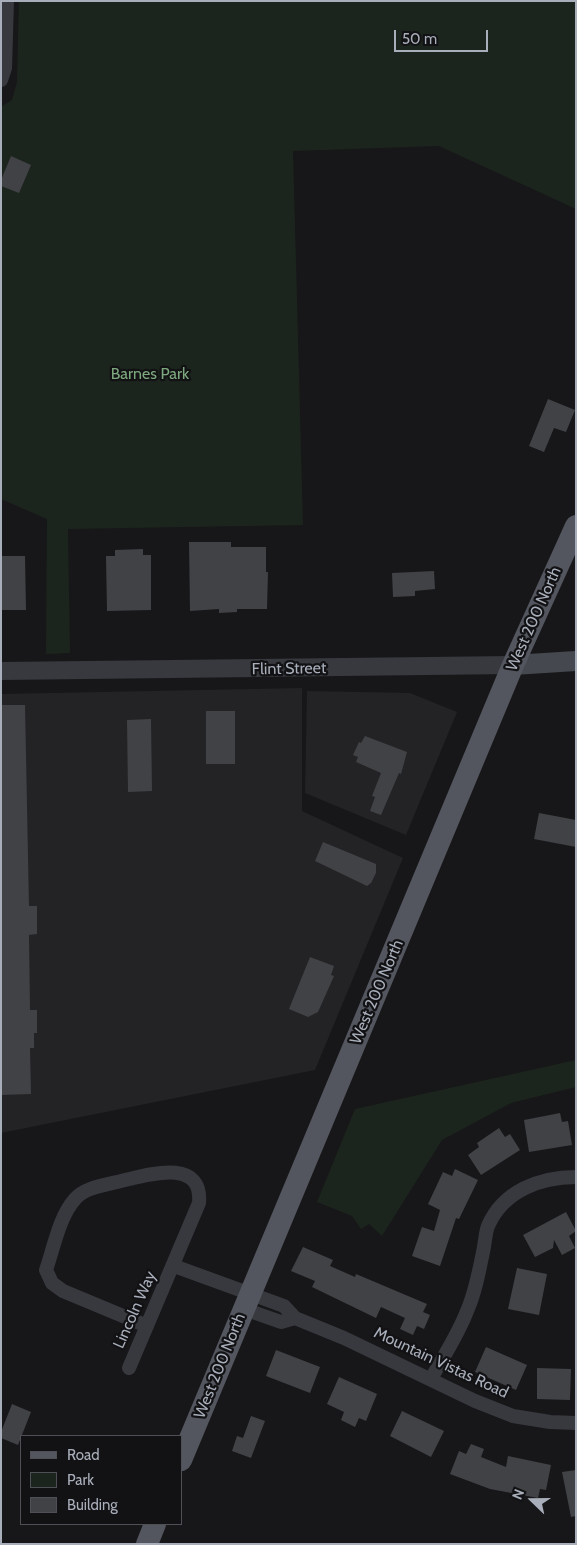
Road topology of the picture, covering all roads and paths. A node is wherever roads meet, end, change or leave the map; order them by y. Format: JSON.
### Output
{"nodes":[{"id":1,"x":6,"y":1,"type":"edge"},
{"id":2,"x":1,"y":80,"type":"edge"},
{"id":3,"x":576,"y":526,"type":"edge"},
{"id":4,"x":576,"y":661,"type":"edge"},
{"id":5,"x":513,"y":664,"type":"junction"},
{"id":6,"x":1,"y":671,"type":"edge"},
{"id":7,"x":576,"y":1177,"type":"edge"},
{"id":8,"x":174,"y":1266,"type":"junction"},
{"id":9,"x":247,"y":1301,"type":"junction"},
{"id":10,"x":147,"y":1326,"type":"junction"},
{"id":11,"x":129,"y":1368,"type":"dead end"},
{"id":12,"x":431,"y":1379,"type":"junction"},
{"id":13,"x":576,"y":1423,"type":"edge"},
{"id":14,"x":182,"y":1458,"type":"edge"},
{"id":15,"x":155,"y":1525,"type":"edge"},
{"id":16,"x":146,"y":1544,"type":"edge"}],
"edges":[{"from":1,"to":2,"type":"street"},
{"from":3,"to":5,"type":"main road","name":"West 200 North"},
{"from":4,"to":5,"type":"main road","name":"Flint Street"},
{"from":5,"to":6,"type":"street","name":"Flint Street"},
{"from":5,"to":9,"type":"main road","name":"West 200 North"},
{"from":7,"to":12,"type":"street"},
{"from":8,"to":9,"type":"street","name":"Lincoln Way"},
{"from":8,"to":10,"type":"street","name":"Lincoln Way"},
{"from":8,"to":10,"type":"street","name":"Lincoln Way"},
{"from":9,"to":12,"type":"street","name":"Mountain Vistas Road"},
{"from":9,"to":14,"type":"main road","name":"West 200 North"},
{"from":10,"to":11,"type":"street","name":"Lincoln Way"},
{"from":12,"to":13,"type":"street","name":"Mountain Vistas Road"},
{"from":15,"to":16,"type":"main road"}]}
